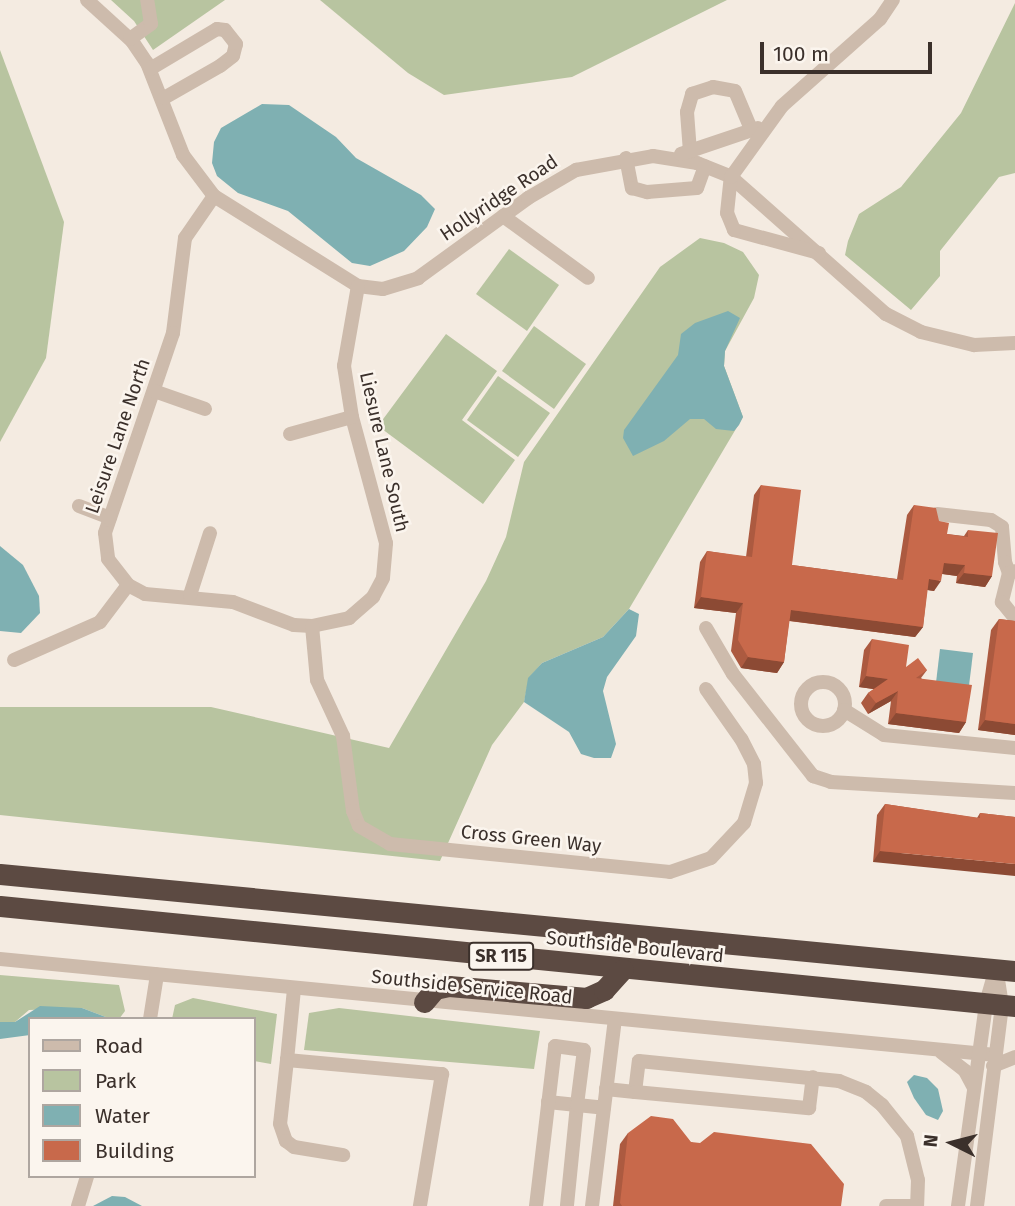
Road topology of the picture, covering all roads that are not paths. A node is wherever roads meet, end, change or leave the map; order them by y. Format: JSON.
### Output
{"nodes":[{"id":1,"x":87,"y":0,"type":"edge"},
{"id":2,"x":147,"y":0,"type":"edge"},
{"id":3,"x":893,"y":0,"type":"edge"},
{"id":4,"x":130,"y":38,"type":"junction"},
{"id":5,"x":150,"y":69,"type":"junction"},
{"id":6,"x":164,"y":98,"type":"junction"},
{"id":7,"x":758,"y":128,"type":"junction"},
{"id":8,"x":690,"y":152,"type":"junction"},
{"id":9,"x":626,"y":158,"type":"junction"},
{"id":10,"x":670,"y":158,"type":"junction"},
{"id":11,"x":705,"y":166,"type":"junction"},
{"id":12,"x":731,"y":177,"type":"junction"},
{"id":13,"x":214,"y":196,"type":"junction"},
{"id":14,"x":503,"y":216,"type":"junction"},
{"id":15,"x":818,"y":253,"type":"junction"},
{"id":16,"x":588,"y":278,"type":"dead end"},
{"id":17,"x":358,"y":286,"type":"junction"},
{"id":18,"x":1015,"y":343,"type":"edge"},
{"id":19,"x":154,"y":391,"type":"junction"},
{"id":20,"x":205,"y":409,"type":"dead end"},
{"id":21,"x":352,"y":417,"type":"junction"},
{"id":22,"x":290,"y":434,"type":"dead end"},
{"id":23,"x":79,"y":506,"type":"dead end"},
{"id":24,"x":936,"y":514,"type":"edge"},
{"id":25,"x":110,"y":518,"type":"junction"},
{"id":26,"x":210,"y":533,"type":"dead end"},
{"id":27,"x":1012,"y":572,"type":"edge"},
{"id":28,"x":128,"y":585,"type":"junction"},
{"id":29,"x":190,"y":595,"type":"junction"},
{"id":30,"x":1015,"y":618,"type":"edge"},
{"id":31,"x":312,"y":626,"type":"junction"},
{"id":32,"x":706,"y":628,"type":"dead end"},
{"id":33,"x":14,"y":660,"type":"dead end"},
{"id":34,"x":706,"y":689,"type":"dead end"},
{"id":35,"x":845,"y":710,"type":"dead end"},
{"id":36,"x":1015,"y":748,"type":"edge"},
{"id":37,"x":1015,"y":793,"type":"edge"},
{"id":38,"x":0,"y":874,"type":"edge"},
{"id":39,"x":0,"y":906,"type":"edge"},
{"id":40,"x":0,"y":959,"type":"edge"},
{"id":41,"x":623,"y":969,"type":"junction"},
{"id":42,"x":1006,"y":970,"type":"edge"},
{"id":43,"x":157,"y":975,"type":"junction"},
{"id":44,"x":294,"y":989,"type":"junction"},
{"id":45,"x":424,"y":1002,"type":"junction"},
{"id":46,"x":1001,"y":1005,"type":"edge"},
{"id":47,"x":150,"y":1017,"type":"edge"},
{"id":48,"x":615,"y":1020,"type":"junction"},
{"id":49,"x":941,"y":1052,"type":"junction"},
{"id":50,"x":979,"y":1053,"type":"junction"},
{"id":51,"x":1015,"y":1058,"type":"edge"},
{"id":52,"x":287,"y":1059,"type":"junction"},
{"id":53,"x":994,"y":1060,"type":"junction"},
{"id":54,"x":813,"y":1077,"type":"junction"},
{"id":55,"x":974,"y":1088,"type":"junction"},
{"id":56,"x":606,"y":1089,"type":"junction"},
{"id":57,"x":635,"y":1092,"type":"junction"},
{"id":58,"x":548,"y":1102,"type":"junction"},
{"id":59,"x":577,"y":1105,"type":"junction"},
{"id":60,"x":604,"y":1108,"type":"junction"},
{"id":61,"x":343,"y":1154,"type":"dead end"},
{"id":62,"x":86,"y":1178,"type":"edge"},
{"id":63,"x":78,"y":1206,"type":"edge"},
{"id":64,"x":420,"y":1206,"type":"edge"},
{"id":65,"x":536,"y":1206,"type":"edge"},
{"id":66,"x":567,"y":1206,"type":"edge"},
{"id":67,"x":592,"y":1206,"type":"edge"},
{"id":68,"x":886,"y":1206,"type":"edge"},
{"id":69,"x":917,"y":1206,"type":"edge"},
{"id":70,"x":958,"y":1206,"type":"edge"},
{"id":71,"x":977,"y":1206,"type":"edge"}],
"edges":[{"from":1,"to":4,"type":"street"},
{"from":2,"to":4,"type":"street"},
{"from":3,"to":7,"type":"street"},
{"from":4,"to":5,"type":"street"},
{"from":5,"to":6,"type":"street"},
{"from":5,"to":6,"type":"street"},
{"from":6,"to":13,"type":"street"},
{"from":7,"to":8,"type":"street"},
{"from":7,"to":8,"type":"street"},
{"from":7,"to":12,"type":"street"},
{"from":8,"to":10,"type":"street"},
{"from":9,"to":10,"type":"street","name":"Hollyridge Road"},
{"from":9,"to":11,"type":"street"},
{"from":9,"to":14,"type":"street","name":"Hollyridge Road"},
{"from":10,"to":11,"type":"street","name":"Hollyridge Road"},
{"from":11,"to":12,"type":"street","name":"Hollyridge Road"},
{"from":12,"to":15,"type":"street","name":"Hollyridge Road"},
{"from":12,"to":15,"type":"street"},
{"from":13,"to":17,"type":"street"},
{"from":13,"to":19,"type":"street","name":"Leisure Lane North"},
{"from":14,"to":16,"type":"street"},
{"from":14,"to":17,"type":"street","name":"Hollyridge Road"},
{"from":15,"to":18,"type":"street","name":"Hollyridge Road"},
{"from":17,"to":21,"type":"street","name":"Liesure Lane South"},
{"from":19,"to":20,"type":"street"},
{"from":19,"to":25,"type":"street","name":"Leisure Lane North"},
{"from":21,"to":22,"type":"street"},
{"from":21,"to":31,"type":"street","name":"Liesure Lane South"},
{"from":23,"to":25,"type":"street"},
{"from":24,"to":27,"type":"street"},
{"from":25,"to":28,"type":"street","name":"Leisure Lane North"},
{"from":26,"to":29,"type":"street"},
{"from":27,"to":30,"type":"street"},
{"from":28,"to":29,"type":"street"},
{"from":28,"to":33,"type":"street"},
{"from":29,"to":31,"type":"street"},
{"from":31,"to":34,"type":"street","name":"Cross Green Way"},
{"from":32,"to":37,"type":"street"},
{"from":35,"to":36,"type":"street"},
{"from":38,"to":42,"type":"highway","name":"Southside Boulevard","number":"SR 115"},
{"from":39,"to":41,"type":"highway","name":"Southside Boulevard","number":"SR 115"},
{"from":40,"to":43,"type":"street","name":"Southside Service Road"},
{"from":41,"to":45,"type":"highway"},
{"from":41,"to":46,"type":"highway","name":"Southside Boulevard","number":"SR 115"},
{"from":42,"to":46,"type":"street"},
{"from":43,"to":44,"type":"street","name":"Southside Service Road"},
{"from":43,"to":47,"type":"street"},
{"from":44,"to":45,"type":"street","name":"Southside Service Road"},
{"from":44,"to":52,"type":"street"},
{"from":45,"to":48,"type":"street","name":"Southside Service Road"},
{"from":46,"to":50,"type":"street"},
{"from":46,"to":53,"type":"street"},
{"from":48,"to":49,"type":"street","name":"Southside Service Road"},
{"from":48,"to":56,"type":"street"},
{"from":49,"to":50,"type":"street","name":"Southside Service Road"},
{"from":49,"to":55,"type":"street"},
{"from":50,"to":53,"type":"street","name":"Southside Service Road"},
{"from":50,"to":55,"type":"street"},
{"from":51,"to":53,"type":"street","name":"Southside Service Road"},
{"from":52,"to":61,"type":"street"},
{"from":52,"to":64,"type":"street"},
{"from":53,"to":71,"type":"street"},
{"from":54,"to":57,"type":"street"},
{"from":54,"to":57,"type":"street"},
{"from":54,"to":69,"type":"street"},
{"from":55,"to":70,"type":"street"},
{"from":56,"to":57,"type":"street"},
{"from":56,"to":60,"type":"street"},
{"from":58,"to":59,"type":"street"},
{"from":58,"to":59,"type":"street"},
{"from":58,"to":65,"type":"street"},
{"from":59,"to":60,"type":"street"},
{"from":59,"to":66,"type":"street"},
{"from":60,"to":67,"type":"street"},
{"from":62,"to":63,"type":"street"},
{"from":68,"to":69,"type":"street"}]}
